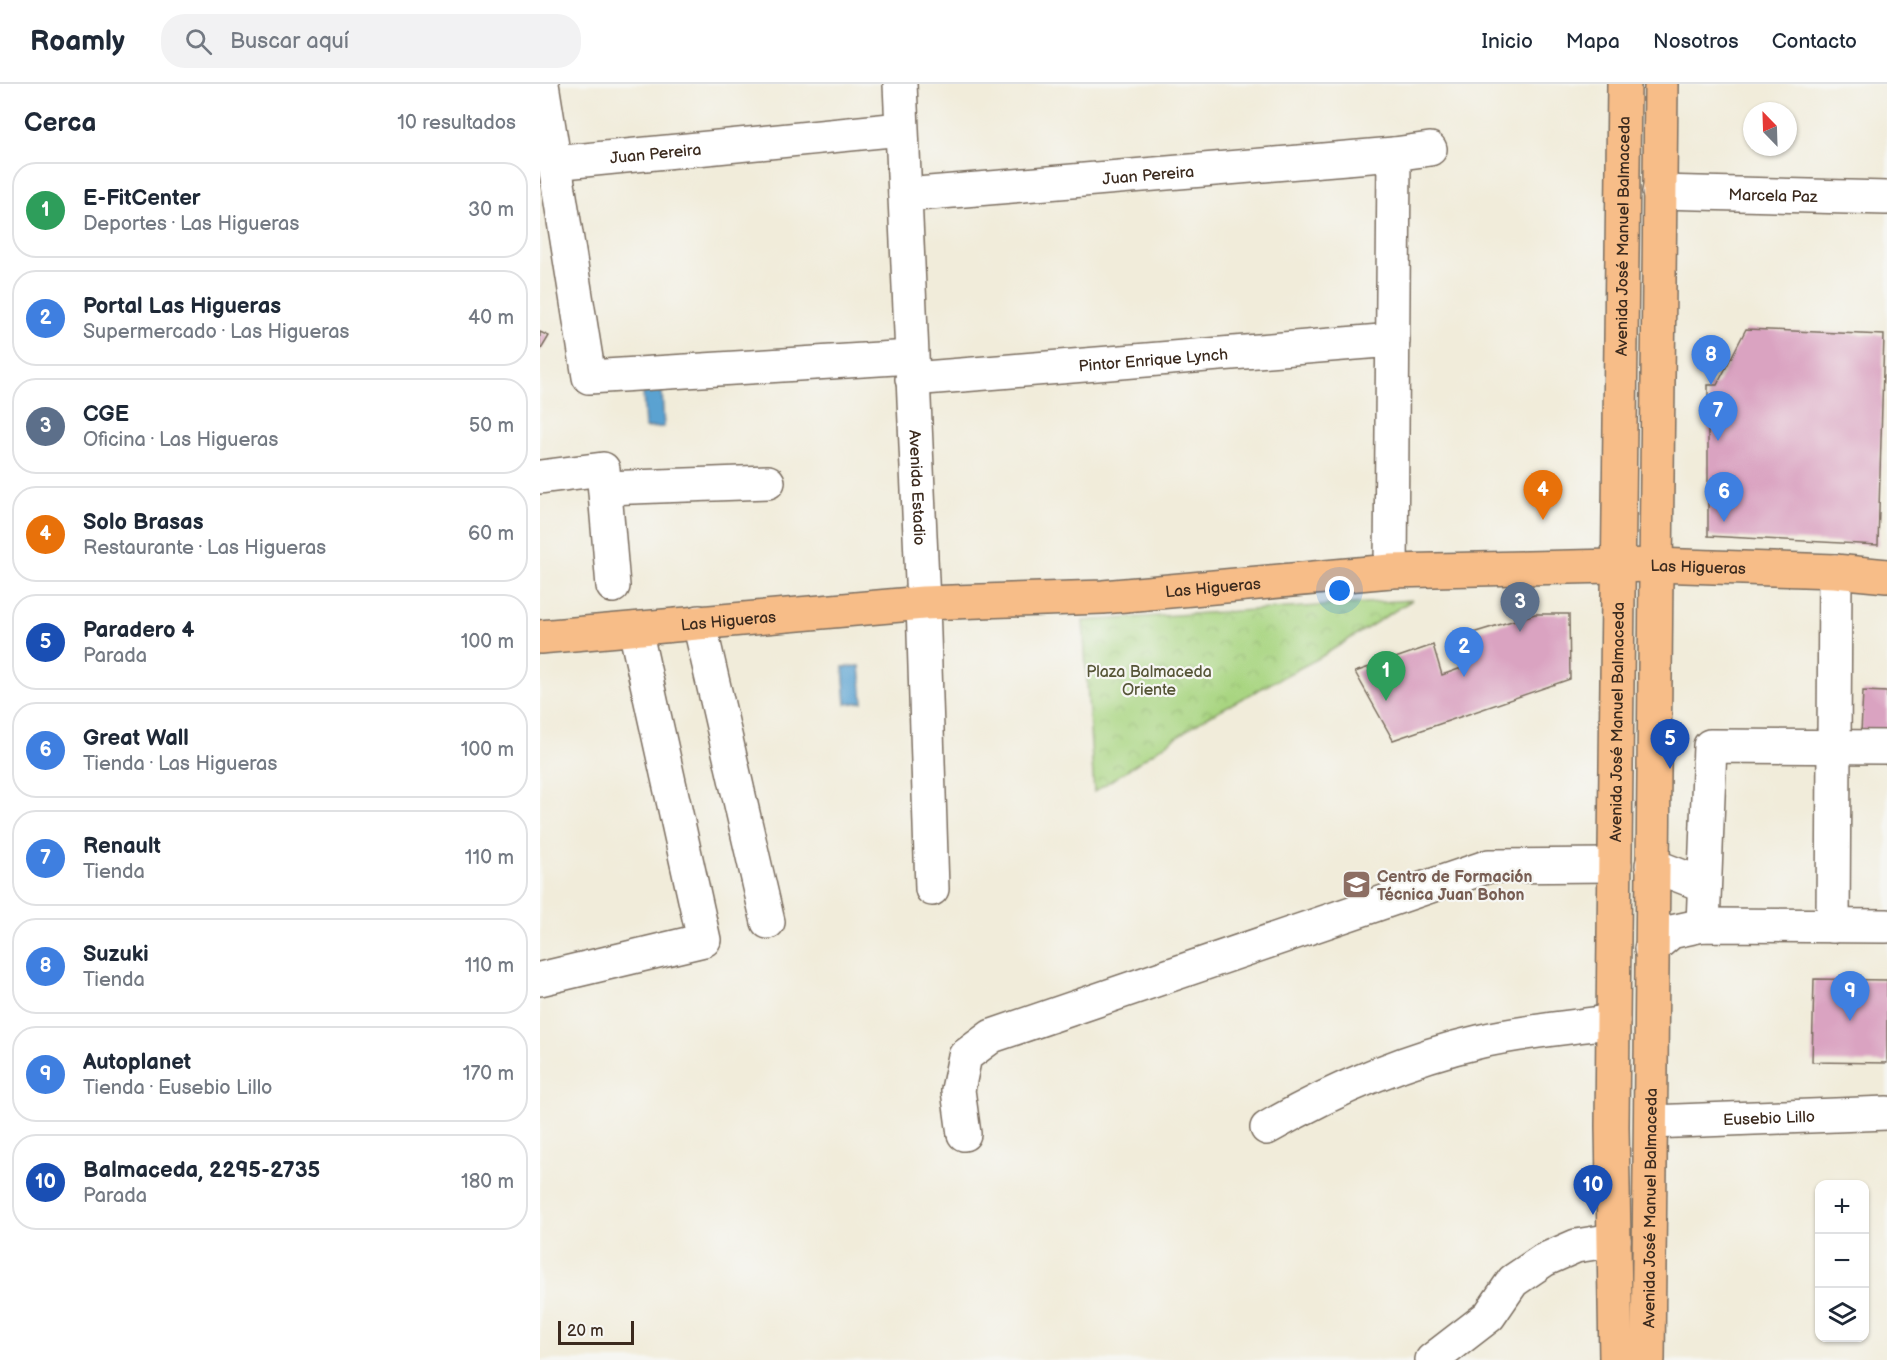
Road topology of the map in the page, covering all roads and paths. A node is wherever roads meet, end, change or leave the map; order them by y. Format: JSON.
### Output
{"nodes":[{"id":1,"x":542,"y":84,"type":"edge"},
{"id":2,"x":900,"y":84,"type":"edge"},
{"id":3,"x":1624,"y":84,"type":"edge"},
{"id":4,"x":1661,"y":84,"type":"edge"},
{"id":5,"x":902,"y":129,"type":"junction"},
{"id":6,"x":1430,"y":149,"type":"dead end"},
{"id":7,"x":1394,"y":154,"type":"junction"},
{"id":8,"x":554,"y":163,"type":"junction"},
{"id":9,"x":1659,"y":192,"type":"junction"},
{"id":10,"x":904,"y":195,"type":"junction"},
{"id":11,"x":1887,"y":198,"type":"edge"},
{"id":12,"x":1392,"y":340,"type":"junction"},
{"id":13,"x":911,"y":368,"type":"junction"},
{"id":14,"x":540,"y":477,"type":"edge"},
{"id":15,"x":768,"y":482,"type":"dead end"},
{"id":16,"x":604,"y":488,"type":"junction"},
{"id":17,"x":1655,"y":565,"type":"junction"},
{"id":18,"x":1618,"y":566,"type":"junction"},
{"id":19,"x":1391,"y":570,"type":"junction"},
{"id":20,"x":1835,"y":571,"type":"junction"},
{"id":21,"x":1887,"y":576,"type":"edge"},
{"id":22,"x":613,"y":586,"type":"dead end"},
{"id":23,"x":923,"y":603,"type":"junction"},
{"id":24,"x":699,"y":622,"type":"junction"},
{"id":25,"x":636,"y":629,"type":"junction"},
{"id":26,"x":540,"y":637,"type":"edge"},
{"id":27,"x":1834,"y":747,"type":"junction"},
{"id":28,"x":1887,"y":747,"type":"edge"},
{"id":29,"x":1615,"y":865,"type":"junction"},
{"id":30,"x":1652,"y":865,"type":"junction"},
{"id":31,"x":1704,"y":885,"type":"junction"},
{"id":32,"x":932,"y":889,"type":"dead end"},
{"id":33,"x":768,"y":922,"type":"dead end"},
{"id":34,"x":1703,"y":925,"type":"junction"},
{"id":35,"x":1833,"y":926,"type":"junction"},
{"id":36,"x":1887,"y":926,"type":"edge"},
{"id":37,"x":1614,"y":927,"type":"junction"},
{"id":38,"x":1651,"y":950,"type":"junction"},
{"id":39,"x":540,"y":979,"type":"edge"},
{"id":40,"x":1613,"y":1021,"type":"junction"},
{"id":41,"x":1887,"y":1113,"type":"edge"},
{"id":42,"x":1651,"y":1122,"type":"junction"},
{"id":43,"x":1267,"y":1128,"type":"dead end"},
{"id":44,"x":964,"y":1134,"type":"dead end"},
{"id":45,"x":1614,"y":1239,"type":"junction"},
{"id":46,"x":1432,"y":1360,"type":"edge"},
{"id":47,"x":1616,"y":1360,"type":"edge"},
{"id":48,"x":1648,"y":1360,"type":"edge"}],
"edges":[{"from":1,"to":8,"type":"street"},
{"from":2,"to":5,"type":"street","name":"Avenida Estadio"},
{"from":3,"to":18,"type":"main road","name":"Avenida José Manuel Balmaceda"},
{"from":4,"to":9,"type":"main road","name":"Avenida José Manuel Balmaceda"},
{"from":5,"to":8,"type":"street","name":"Juan Pereira"},
{"from":5,"to":10,"type":"street","name":"Avenida Estadio"},
{"from":6,"to":7,"type":"street","name":"Juan Pereira"},
{"from":7,"to":10,"type":"street","name":"Juan Pereira"},
{"from":7,"to":12,"type":"street"},
{"from":8,"to":13,"type":"street","name":"Pintor Enrique Lynch"},
{"from":9,"to":11,"type":"street","name":"Marcela Paz"},
{"from":9,"to":17,"type":"main road","name":"Avenida José Manuel Balmaceda"},
{"from":10,"to":13,"type":"street","name":"Avenida Estadio"},
{"from":12,"to":13,"type":"street","name":"Pintor Enrique Lynch"},
{"from":12,"to":19,"type":"street"},
{"from":13,"to":23,"type":"street","name":"Avenida Estadio"},
{"from":14,"to":16,"type":"street"},
{"from":15,"to":16,"type":"street"},
{"from":16,"to":22,"type":"street"},
{"from":17,"to":18,"type":"main road","name":"Las Higueras"},
{"from":17,"to":20,"type":"main road","name":"Las Higueras"},
{"from":17,"to":30,"type":"main road","name":"Avenida José Manuel Balmaceda"},
{"from":18,"to":19,"type":"main road","name":"Las Higueras"},
{"from":18,"to":29,"type":"main road","name":"Avenida José Manuel Balmaceda"},
{"from":19,"to":23,"type":"main road","name":"Las Higueras"},
{"from":20,"to":21,"type":"main road","name":"Las Higueras"},
{"from":20,"to":27,"type":"street"},
{"from":23,"to":24,"type":"main road","name":"Las Higueras"},
{"from":23,"to":32,"type":"street","name":"Avenida Estadio"},
{"from":24,"to":25,"type":"main road","name":"Las Higueras"},
{"from":24,"to":33,"type":"street"},
{"from":25,"to":26,"type":"main road","name":"Las Higueras"},
{"from":25,"to":39,"type":"street"},
{"from":27,"to":28,"type":"street"},
{"from":27,"to":31,"type":"street"},
{"from":27,"to":35,"type":"street"},
{"from":29,"to":37,"type":"main road","name":"Avenida José Manuel Balmaceda"},
{"from":29,"to":44,"type":"street"},
{"from":30,"to":31,"type":"street"},
{"from":30,"to":38,"type":"main road","name":"Avenida José Manuel Balmaceda"},
{"from":31,"to":34,"type":"street"},
{"from":34,"to":35,"type":"street"},
{"from":34,"to":38,"type":"street"},
{"from":35,"to":36,"type":"street"},
{"from":37,"to":40,"type":"main road","name":"Avenida José Manuel Balmaceda"},
{"from":37,"to":42,"type":"main road"},
{"from":38,"to":42,"type":"main road","name":"Avenida José Manuel Balmaceda"},
{"from":40,"to":43,"type":"street"},
{"from":40,"to":45,"type":"main road","name":"Avenida José Manuel Balmaceda"},
{"from":41,"to":42,"type":"street","name":"Eusebio Lillo"},
{"from":42,"to":48,"type":"main road","name":"Avenida José Manuel Balmaceda"},
{"from":45,"to":46,"type":"street"},
{"from":45,"to":47,"type":"main road","name":"Avenida José Manuel Balmaceda"}]}
